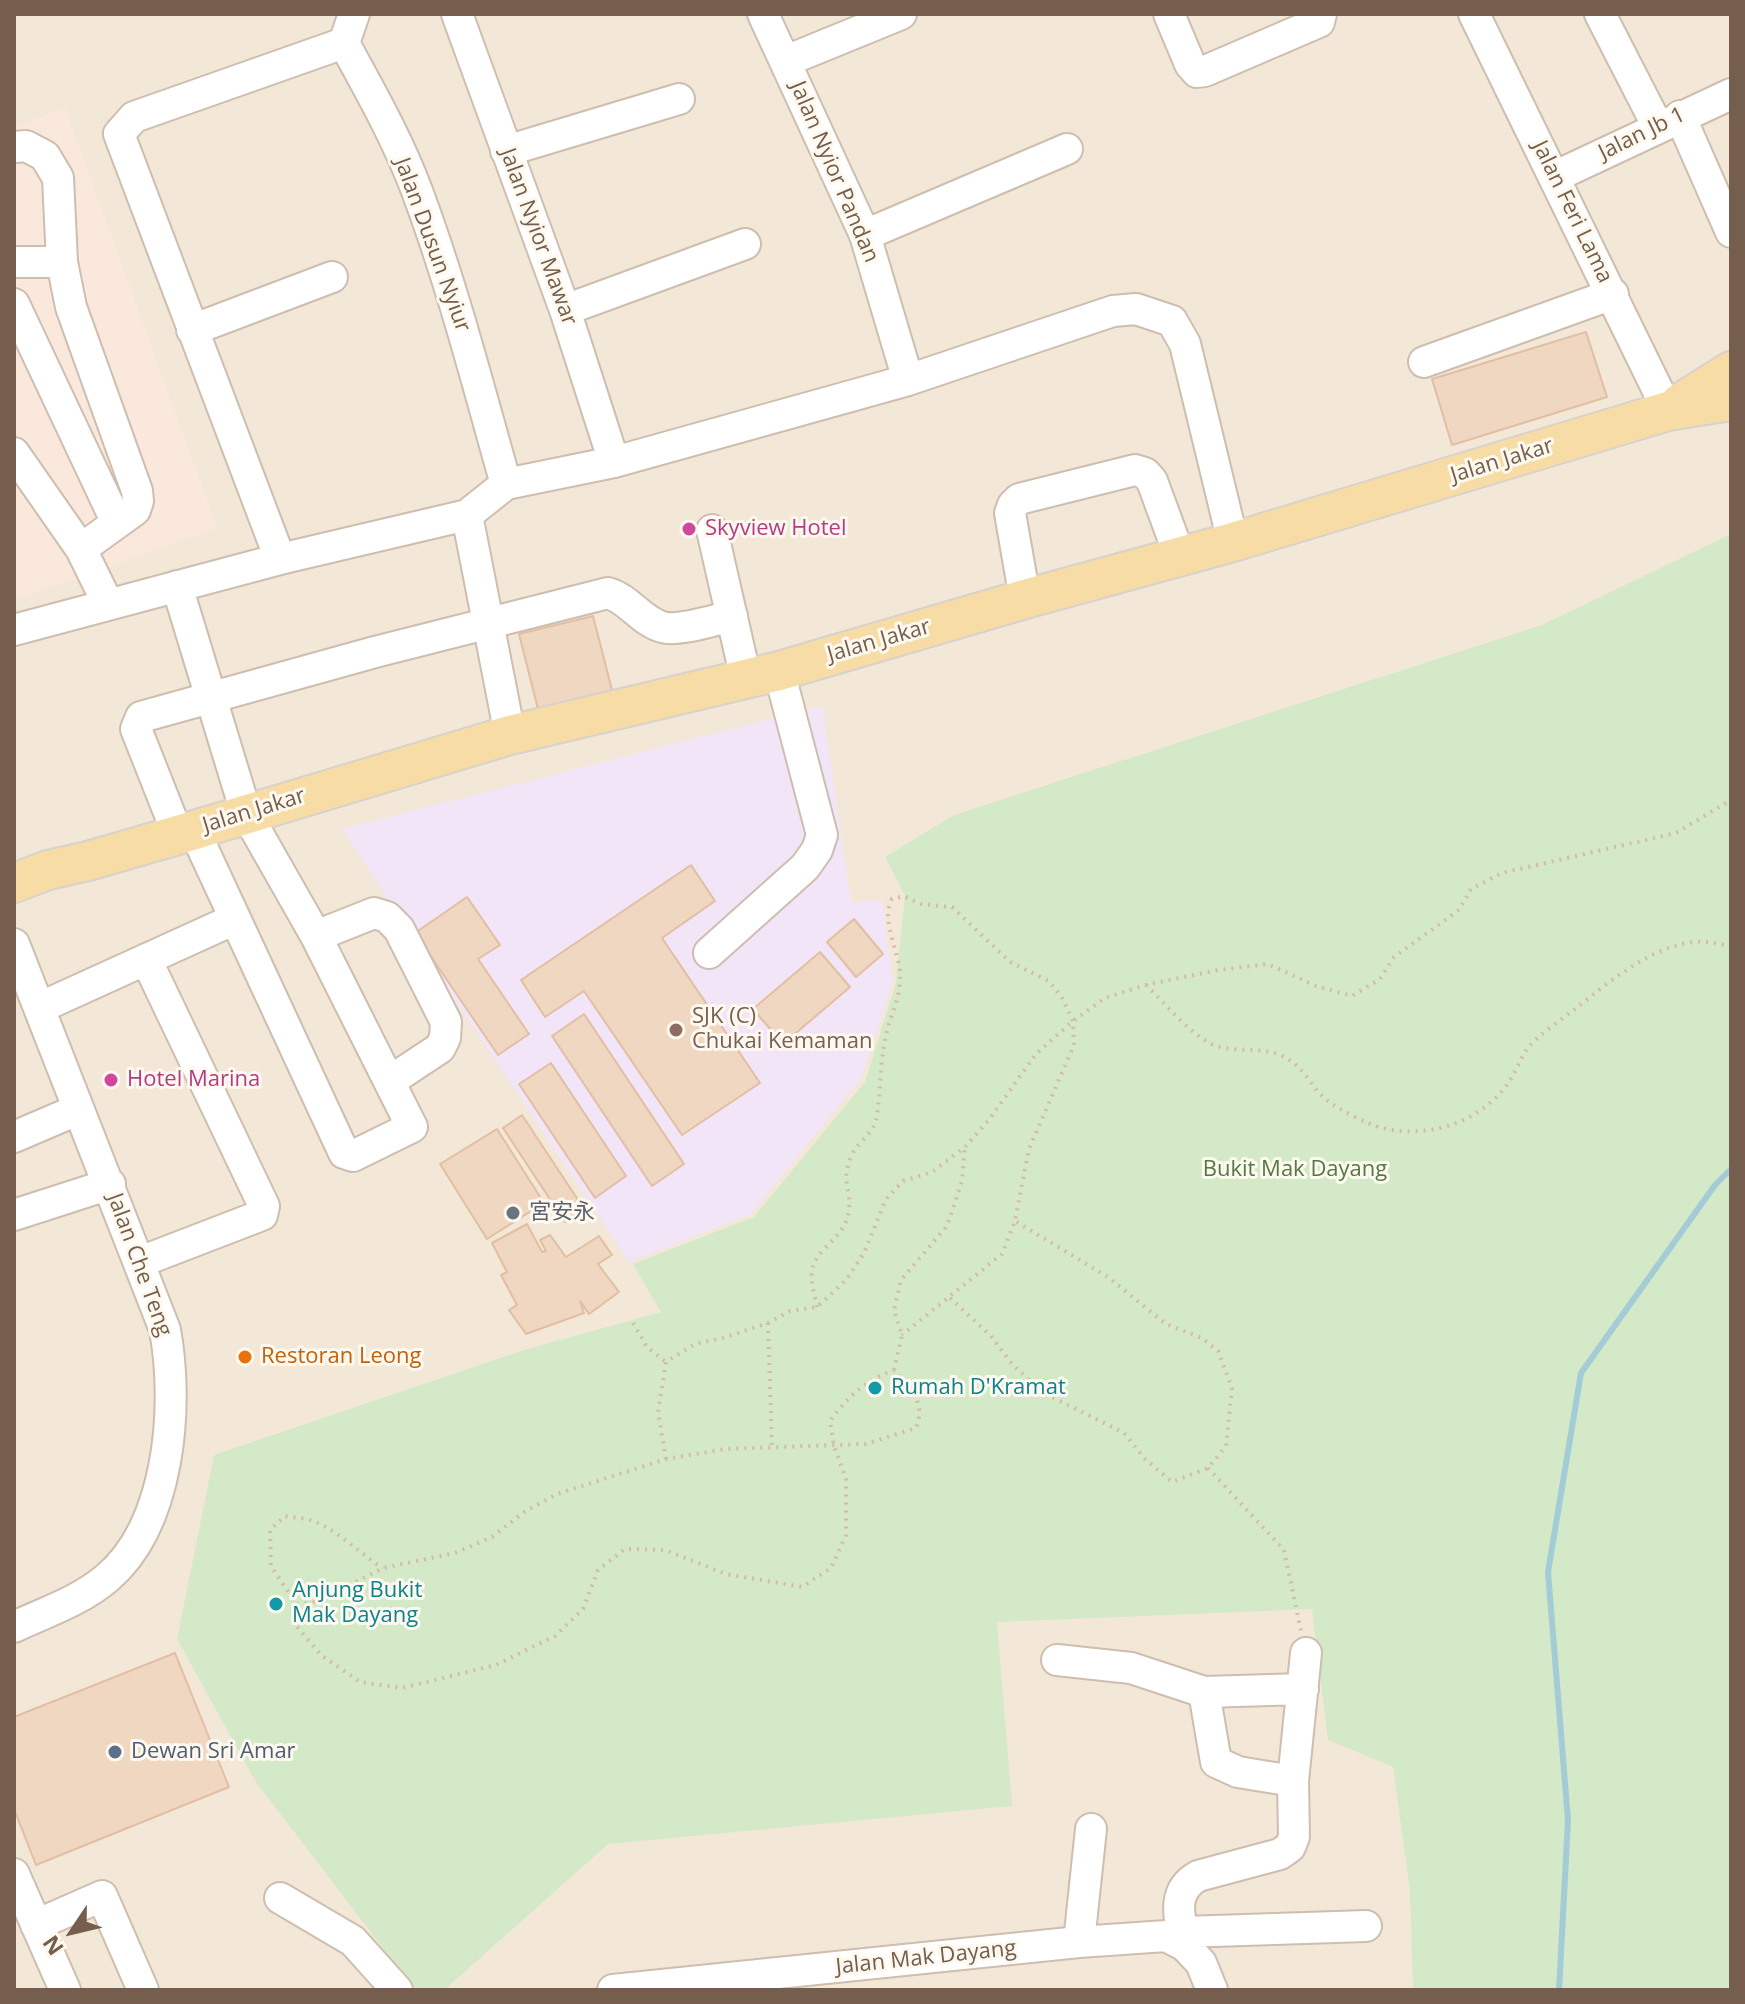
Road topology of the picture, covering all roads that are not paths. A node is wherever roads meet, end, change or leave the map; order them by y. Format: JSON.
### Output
{"nodes":[{"id":1,"x":354,"y":14,"type":"edge"},
{"id":2,"x":457,"y":14,"type":"edge"},
{"id":3,"x":763,"y":14,"type":"edge"},
{"id":4,"x":901,"y":14,"type":"edge"},
{"id":5,"x":1169,"y":14,"type":"edge"},
{"id":6,"x":1321,"y":14,"type":"edge"},
{"id":7,"x":1474,"y":14,"type":"edge"},
{"id":8,"x":1600,"y":14,"type":"edge"},
{"id":9,"x":344,"y":43,"type":"junction"},
{"id":10,"x":786,"y":61,"type":"junction"},
{"id":11,"x":1731,"y":94,"type":"edge"},
{"id":12,"x":679,"y":99,"type":"dead end"},
{"id":13,"x":1669,"y":121,"type":"junction"},
{"id":14,"x":14,"y":147,"type":"edge"},
{"id":15,"x":1067,"y":149,"type":"dead end"},
{"id":16,"x":506,"y":151,"type":"junction"},
{"id":17,"x":1554,"y":177,"type":"junction"},
{"id":18,"x":1731,"y":232,"type":"edge"},
{"id":19,"x":865,"y":235,"type":"junction"},
{"id":20,"x":745,"y":244,"type":"dead end"},
{"id":21,"x":14,"y":262,"type":"edge"},
{"id":22,"x":62,"y":262,"type":"junction"},
{"id":23,"x":332,"y":277,"type":"dead end"},
{"id":24,"x":1613,"y":294,"type":"junction"},
{"id":25,"x":14,"y":304,"type":"edge"},
{"id":26,"x":565,"y":310,"type":"junction"},
{"id":27,"x":192,"y":330,"type":"junction"},
{"id":28,"x":1424,"y":362,"type":"dead end"},
{"id":29,"x":1731,"y":371,"type":"edge"},
{"id":30,"x":908,"y":380,"type":"junction"},
{"id":31,"x":1731,"y":401,"type":"edge"},
{"id":32,"x":1668,"y":411,"type":"junction"},
{"id":33,"x":14,"y":453,"type":"edge"},
{"id":34,"x":614,"y":462,"type":"junction"},
{"id":35,"x":506,"y":484,"type":"junction"},
{"id":36,"x":467,"y":515,"type":"junction"},
{"id":37,"x":117,"y":523,"type":"junction"},
{"id":38,"x":712,"y":530,"type":"dead end"},
{"id":39,"x":1233,"y":542,"type":"junction"},
{"id":40,"x":81,"y":549,"type":"junction"},
{"id":41,"x":1180,"y":557,"type":"junction"},
{"id":42,"x":280,"y":559,"type":"junction"},
{"id":43,"x":177,"y":586,"type":"junction"},
{"id":44,"x":1025,"y":599,"type":"junction"},
{"id":45,"x":108,"y":604,"type":"junction"},
{"id":46,"x":732,"y":616,"type":"junction"},
{"id":47,"x":488,"y":623,"type":"junction"},
{"id":48,"x":14,"y":630,"type":"edge"},
{"id":49,"x":762,"y":675,"type":"junction"},
{"id":50,"x":210,"y":699,"type":"junction"},
{"id":51,"x":510,"y":735,"type":"junction"},
{"id":52,"x":246,"y":813,"type":"junction"},
{"id":53,"x":186,"y":833,"type":"junction"},
{"id":54,"x":88,"y":861,"type":"junction"},
{"id":55,"x":14,"y":883,"type":"edge"},
{"id":56,"x":14,"y":901,"type":"edge"},
{"id":57,"x":235,"y":919,"type":"junction"},
{"id":58,"x":316,"y":936,"type":"junction"},
{"id":59,"x":14,"y":944,"type":"edge"},
{"id":60,"x":709,"y":953,"type":"dead end"},
{"id":61,"x":146,"y":959,"type":"junction"},
{"id":62,"x":39,"y":1008,"type":"junction"},
{"id":63,"x":390,"y":1081,"type":"junction"},
{"id":64,"x":77,"y":1110,"type":"junction"},
{"id":65,"x":14,"y":1137,"type":"edge"},
{"id":66,"x":110,"y":1184,"type":"junction"},
{"id":67,"x":14,"y":1215,"type":"edge"},
{"id":68,"x":140,"y":1262,"type":"junction"},
{"id":69,"x":14,"y":1627,"type":"edge"},
{"id":70,"x":1306,"y":1653,"type":"road end"},
{"id":71,"x":1057,"y":1660,"type":"dead end"},
{"id":72,"x":1303,"y":1689,"type":"junction"},
{"id":73,"x":1204,"y":1692,"type":"junction"},
{"id":74,"x":1293,"y":1781,"type":"junction"},
{"id":75,"x":1091,"y":1829,"type":"dead end"},
{"id":76,"x":14,"y":1874,"type":"edge"},
{"id":77,"x":280,"y":1898,"type":"dead end"},
{"id":78,"x":36,"y":1925,"type":"junction"},
{"id":79,"x":1366,"y":1926,"type":"dead end"},
{"id":80,"x":1184,"y":1939,"type":"junction"},
{"id":81,"x":1079,"y":1942,"type":"junction"},
{"id":82,"x":862,"y":1978,"type":"edge"},
{"id":83,"x":65,"y":1990,"type":"edge"},
{"id":84,"x":143,"y":1990,"type":"edge"},
{"id":85,"x":397,"y":1990,"type":"edge"},
{"id":86,"x":613,"y":1990,"type":"edge"},
{"id":87,"x":1212,"y":1990,"type":"edge"}],
"edges":[{"from":1,"to":9,"type":"street"},
{"from":2,"to":16,"type":"street","name":"Jalan Nyior Mawar"},
{"from":3,"to":10,"type":"street","name":"Jalan Nyior Pandan"},
{"from":4,"to":10,"type":"street"},
{"from":5,"to":6,"type":"street"},
{"from":7,"to":17,"type":"street","name":"Jalan Feri Lama"},
{"from":8,"to":13,"type":"street"},
{"from":9,"to":27,"type":"street"},
{"from":9,"to":35,"type":"street","name":"Jalan Dusun Nyiur"},
{"from":10,"to":19,"type":"street","name":"Jalan Nyior Pandan"},
{"from":11,"to":13,"type":"street","name":"Jalan Jb 1"},
{"from":12,"to":16,"type":"street"},
{"from":13,"to":17,"type":"street","name":"Jalan Jb 1"},
{"from":13,"to":18,"type":"street"},
{"from":14,"to":22,"type":"street"},
{"from":15,"to":19,"type":"street"},
{"from":16,"to":26,"type":"street","name":"Jalan Nyior Mawar"},
{"from":17,"to":24,"type":"street","name":"Jalan Feri Lama"},
{"from":19,"to":30,"type":"street","name":"Jalan Nyior Pandan"},
{"from":20,"to":26,"type":"street"},
{"from":21,"to":22,"type":"street"},
{"from":22,"to":37,"type":"street"},
{"from":23,"to":27,"type":"street"},
{"from":24,"to":28,"type":"street"},
{"from":24,"to":32,"type":"street","name":"Jalan Feri Lama"},
{"from":25,"to":37,"type":"street"},
{"from":26,"to":34,"type":"street","name":"Jalan Nyior Mawar"},
{"from":27,"to":42,"type":"street"},
{"from":29,"to":32,"type":"main road","name":"Jalan Jakar"},
{"from":30,"to":34,"type":"street"},
{"from":30,"to":39,"type":"street"},
{"from":31,"to":32,"type":"main road","name":"Jalan Jakar"},
{"from":32,"to":39,"type":"main road","name":"Jalan Jakar"},
{"from":33,"to":40,"type":"street"},
{"from":34,"to":35,"type":"street"},
{"from":35,"to":36,"type":"street"},
{"from":36,"to":42,"type":"street"},
{"from":36,"to":47,"type":"street"},
{"from":37,"to":40,"type":"street"},
{"from":38,"to":46,"type":"street"},
{"from":39,"to":41,"type":"main road","name":"Jalan Jakar"},
{"from":40,"to":45,"type":"street"},
{"from":41,"to":44,"type":"main road","name":"Jalan Jakar"},
{"from":41,"to":44,"type":"street"},
{"from":42,"to":43,"type":"street"},
{"from":43,"to":45,"type":"street"},
{"from":43,"to":50,"type":"street"},
{"from":44,"to":49,"type":"main road","name":"Jalan Jakar"},
{"from":45,"to":48,"type":"street"},
{"from":46,"to":47,"type":"street"},
{"from":46,"to":49,"type":"street"},
{"from":47,"to":50,"type":"street"},
{"from":47,"to":51,"type":"street"},
{"from":49,"to":51,"type":"main road","name":"Jalan Jakar"},
{"from":49,"to":60,"type":"street"},
{"from":50,"to":52,"type":"street"},
{"from":50,"to":53,"type":"street"},
{"from":51,"to":52,"type":"main road","name":"Jalan Jakar"},
{"from":52,"to":53,"type":"main road","name":"Jalan Jakar"},
{"from":52,"to":58,"type":"street"},
{"from":53,"to":54,"type":"main road","name":"Jalan Jakar"},
{"from":53,"to":57,"type":"street"},
{"from":54,"to":55,"type":"main road","name":"Jalan Jakar"},
{"from":54,"to":56,"type":"main road","name":"Jalan Jakar"},
{"from":57,"to":61,"type":"street"},
{"from":57,"to":63,"type":"street"},
{"from":58,"to":63,"type":"street"},
{"from":58,"to":63,"type":"street"},
{"from":59,"to":62,"type":"street","name":"Jalan Che Teng"},
{"from":61,"to":62,"type":"street"},
{"from":61,"to":68,"type":"street"},
{"from":62,"to":64,"type":"street","name":"Jalan Che Teng"},
{"from":64,"to":65,"type":"street"},
{"from":64,"to":66,"type":"street","name":"Jalan Che Teng"},
{"from":66,"to":67,"type":"street"},
{"from":66,"to":68,"type":"street","name":"Jalan Che Teng"},
{"from":68,"to":69,"type":"street","name":"Jalan Che Teng"},
{"from":70,"to":72,"type":"street"},
{"from":71,"to":73,"type":"street"},
{"from":72,"to":73,"type":"street"},
{"from":72,"to":74,"type":"street"},
{"from":73,"to":74,"type":"street"},
{"from":74,"to":80,"type":"street"},
{"from":75,"to":81,"type":"street"},
{"from":76,"to":78,"type":"street"},
{"from":77,"to":85,"type":"street"},
{"from":78,"to":83,"type":"street"},
{"from":78,"to":84,"type":"street"},
{"from":79,"to":80,"type":"street","name":"Jalan Mak Dayang"},
{"from":80,"to":81,"type":"street","name":"Jalan Mak Dayang"},
{"from":80,"to":87,"type":"street"},
{"from":81,"to":82,"type":"street","name":"Jalan Mak Dayang"},
{"from":82,"to":86,"type":"street","name":"Jalan Mak Dayang"}]}
